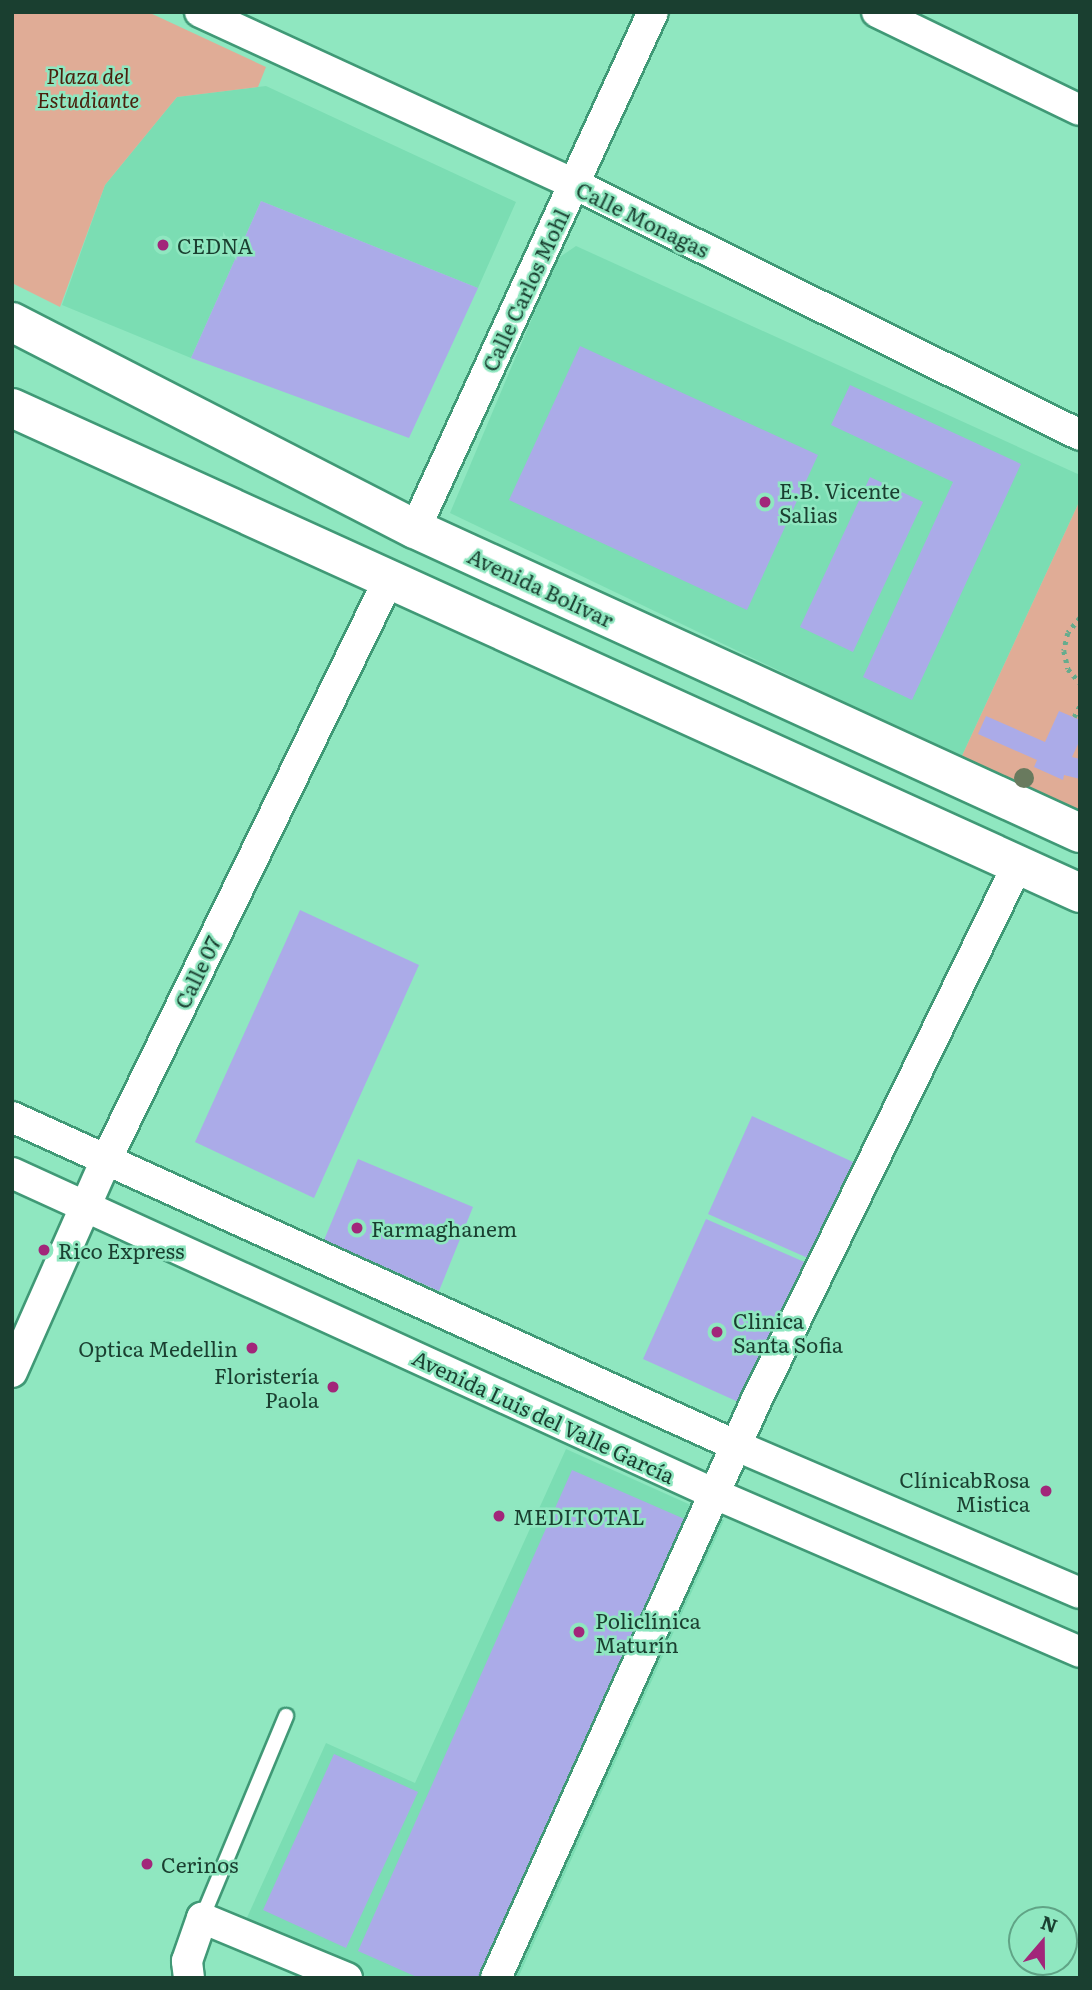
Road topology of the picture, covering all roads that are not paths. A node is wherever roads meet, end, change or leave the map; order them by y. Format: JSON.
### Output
{"nodes":[{"id":1,"x":200,"y":12,"type":"edge"},
{"id":2,"x":653,"y":12,"type":"edge"},
{"id":3,"x":877,"y":12,"type":"edge"},
{"id":4,"x":1080,"y":110,"type":"edge"},
{"id":5,"x":574,"y":184,"type":"junction"},
{"id":6,"x":12,"y":322,"type":"edge"},
{"id":7,"x":12,"y":408,"type":"edge"},
{"id":8,"x":1080,"y":435,"type":"edge"},
{"id":9,"x":415,"y":529,"type":"junction"},
{"id":10,"x":390,"y":576,"type":"junction"},
{"id":11,"x":1080,"y":833,"type":"edge"},
{"id":12,"x":1018,"y":864,"type":"junction"},
{"id":13,"x":1080,"y":893,"type":"edge"},
{"id":14,"x":12,"y":1117,"type":"edge"},
{"id":15,"x":106,"y":1160,"type":"junction"},
{"id":16,"x":12,"y":1173,"type":"edge"},
{"id":17,"x":86,"y":1206,"type":"junction"},
{"id":18,"x":12,"y":1372,"type":"edge"},
{"id":19,"x":737,"y":1446,"type":"junction"},
{"id":20,"x":715,"y":1494,"type":"junction"},
{"id":21,"x":1080,"y":1593,"type":"edge"},
{"id":22,"x":1080,"y":1653,"type":"edge"},
{"id":23,"x":286,"y":1716,"type":"dead end"},
{"id":24,"x":202,"y":1918,"type":"junction"},
{"id":25,"x":190,"y":1978,"type":"edge"},
{"id":26,"x":347,"y":1978,"type":"edge"},
{"id":27,"x":496,"y":1978,"type":"edge"}],
"edges":[{"from":1,"to":5,"type":"street","name":"Calle Monagas"},
{"from":2,"to":5,"type":"street","name":"Calle Carlos Mohl"},
{"from":3,"to":4,"type":"street"},
{"from":5,"to":8,"type":"street","name":"Calle Monagas"},
{"from":5,"to":9,"type":"street","name":"Calle Carlos Mohl"},
{"from":6,"to":9,"type":"street","name":"Avenida Bolívar"},
{"from":7,"to":10,"type":"street"},
{"from":9,"to":11,"type":"street","name":"Avenida Bolívar"},
{"from":10,"to":12,"type":"street"},
{"from":10,"to":15,"type":"street","name":"Calle 07"},
{"from":12,"to":13,"type":"street"},
{"from":12,"to":19,"type":"street"},
{"from":14,"to":15,"type":"street"},
{"from":15,"to":17,"type":"street","name":"Calle 07"},
{"from":15,"to":19,"type":"street"},
{"from":16,"to":17,"type":"street","name":"Avenida Luis del Valle García"},
{"from":17,"to":18,"type":"street","name":"Calle 07"},
{"from":17,"to":20,"type":"street","name":"Avenida Luis del Valle García"},
{"from":19,"to":20,"type":"street"},
{"from":19,"to":21,"type":"street"},
{"from":20,"to":22,"type":"street","name":"Avenida Luis del Valle García"},
{"from":20,"to":27,"type":"street"},
{"from":23,"to":24,"type":"lane"},
{"from":24,"to":25,"type":"street"},
{"from":24,"to":26,"type":"street"}]}
